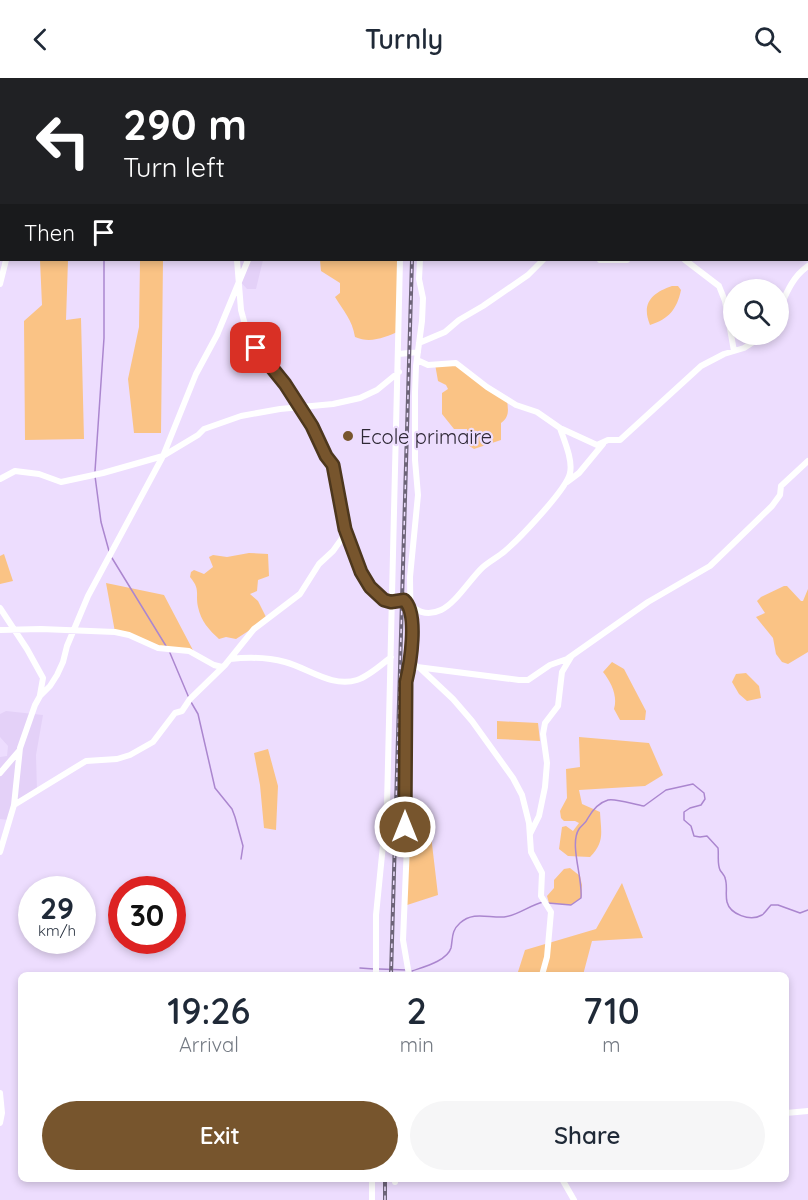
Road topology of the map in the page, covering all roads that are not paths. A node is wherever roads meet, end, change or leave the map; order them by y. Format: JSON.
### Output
{"nodes":[{"id":1,"x":6,"y":261,"type":"edge"},
{"id":2,"x":237,"y":261,"type":"edge"},
{"id":3,"x":248,"y":261,"type":"edge"},
{"id":4,"x":400,"y":261,"type":"edge"},
{"id":5,"x":420,"y":261,"type":"edge"},
{"id":6,"x":542,"y":261,"type":"edge"},
{"id":7,"x":686,"y":261,"type":"edge"},
{"id":8,"x":808,"y":266,"type":"edge"},
{"id":9,"x":239,"y":280,"type":"junction"},
{"id":10,"x":0,"y":284,"type":"edge"},
{"id":11,"x":789,"y":288,"type":"edge"},
{"id":12,"x":419,"y":343,"type":"junction"},
{"id":13,"x":749,"y":345,"type":"edge"},
{"id":14,"x":734,"y":351,"type":"junction"},
{"id":15,"x":418,"y":352,"type":"junction"},
{"id":16,"x":399,"y":354,"type":"junction"},
{"id":17,"x":417,"y":360,"type":"junction"},
{"id":18,"x":399,"y":372,"type":"junction"},
{"id":19,"x":300,"y":407,"type":"junction"},
{"id":20,"x":560,"y":428,"type":"junction"},
{"id":21,"x":605,"y":441,"type":"junction"},
{"id":22,"x":163,"y":456,"type":"junction"},
{"id":23,"x":808,"y":460,"type":"edge"},
{"id":24,"x":0,"y":479,"type":"edge"},
{"id":25,"x":566,"y":482,"type":"junction"},
{"id":26,"x":345,"y":529,"type":"junction"},
{"id":27,"x":391,"y":602,"type":"junction"},
{"id":28,"x":410,"y":607,"type":"junction"},
{"id":29,"x":0,"y":608,"type":"edge"},
{"id":30,"x":0,"y":630,"type":"edge"},
{"id":31,"x":15,"y":630,"type":"junction"},
{"id":32,"x":73,"y":630,"type":"junction"},
{"id":33,"x":391,"y":657,"type":"junction"},
{"id":34,"x":571,"y":657,"type":"junction"},
{"id":35,"x":230,"y":660,"type":"junction"},
{"id":36,"x":412,"y":661,"type":"junction"},
{"id":37,"x":222,"y":668,"type":"junction"},
{"id":38,"x":421,"y":668,"type":"junction"},
{"id":39,"x":40,"y":696,"type":"junction"},
{"id":40,"x":20,"y":748,"type":"junction"},
{"id":41,"x":0,"y":773,"type":"edge"},
{"id":42,"x":14,"y":805,"type":"junction"},
{"id":43,"x":529,"y":837,"type":"junction"},
{"id":44,"x":1,"y":846,"type":"edge"},
{"id":45,"x":376,"y":972,"type":"edge"},
{"id":46,"x":408,"y":972,"type":"edge"},
{"id":47,"x":543,"y":972,"type":"edge"},
{"id":48,"x":0,"y":1093,"type":"edge"},
{"id":49,"x":808,"y":1111,"type":"edge"},
{"id":50,"x":789,"y":1113,"type":"edge"},
{"id":51,"x":0,"y":1123,"type":"edge"},
{"id":52,"x":372,"y":1182,"type":"edge"},
{"id":53,"x":564,"y":1182,"type":"edge"},
{"id":54,"x":372,"y":1200,"type":"edge"},
{"id":55,"x":574,"y":1200,"type":"edge"}],
"edges":[{"from":1,"to":10,"type":"street"},
{"from":2,"to":9,"type":"street"},
{"from":3,"to":9,"type":"street"},
{"from":4,"to":16,"type":"street"},
{"from":5,"to":12,"type":"street"},
{"from":6,"to":12,"type":"street"},
{"from":7,"to":14,"type":"street"},
{"from":8,"to":11,"type":"street"},
{"from":9,"to":19,"type":"street"},
{"from":9,"to":22,"type":"street"},
{"from":12,"to":15,"type":"street"},
{"from":13,"to":14,"type":"street"},
{"from":14,"to":21,"type":"street"},
{"from":15,"to":16,"type":"street"},
{"from":15,"to":17,"type":"street"},
{"from":16,"to":18,"type":"street"},
{"from":17,"to":20,"type":"street"},
{"from":17,"to":28,"type":"street"},
{"from":18,"to":19,"type":"street"},
{"from":18,"to":27,"type":"street"},
{"from":19,"to":22,"type":"street"},
{"from":19,"to":26,"type":"street"},
{"from":20,"to":21,"type":"street"},
{"from":20,"to":25,"type":"street"},
{"from":21,"to":25,"type":"street"},
{"from":22,"to":24,"type":"street"},
{"from":22,"to":32,"type":"street"},
{"from":23,"to":34,"type":"street"},
{"from":25,"to":28,"type":"street"},
{"from":26,"to":27,"type":"street"},
{"from":26,"to":35,"type":"street"},
{"from":27,"to":28,"type":"street"},
{"from":27,"to":33,"type":"street"},
{"from":28,"to":36,"type":"street"},
{"from":29,"to":31,"type":"street"},
{"from":30,"to":31,"type":"street"},
{"from":31,"to":32,"type":"street"},
{"from":31,"to":39,"type":"street"},
{"from":32,"to":37,"type":"street"},
{"from":32,"to":39,"type":"street"},
{"from":33,"to":35,"type":"street"},
{"from":33,"to":45,"type":"street"},
{"from":34,"to":38,"type":"street"},
{"from":34,"to":43,"type":"street"},
{"from":35,"to":37,"type":"street"},
{"from":36,"to":38,"type":"street"},
{"from":36,"to":46,"type":"street"},
{"from":37,"to":42,"type":"street"},
{"from":38,"to":43,"type":"street"},
{"from":39,"to":40,"type":"street"},
{"from":40,"to":41,"type":"street"},
{"from":40,"to":42,"type":"street"},
{"from":42,"to":44,"type":"street"},
{"from":43,"to":47,"type":"street"},
{"from":48,"to":51,"type":"street"},
{"from":49,"to":50,"type":"street"},
{"from":52,"to":54,"type":"street"},
{"from":53,"to":55,"type":"street"}]}
